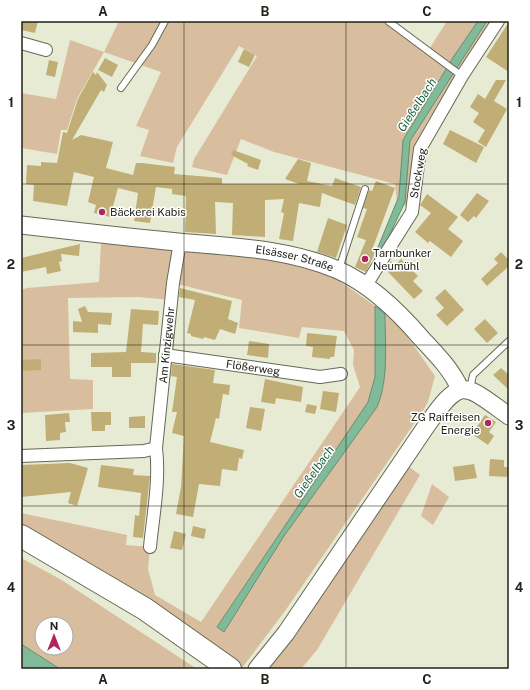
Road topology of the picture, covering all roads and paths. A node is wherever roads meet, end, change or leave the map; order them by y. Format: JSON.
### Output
{"nodes":[{"id":1,"x":166,"y":21,"type":"edge"},
{"id":2,"x":388,"y":21,"type":"edge"},
{"id":3,"x":498,"y":21,"type":"edge"},
{"id":4,"x":21,"y":43,"type":"edge"},
{"id":5,"x":46,"y":50,"type":"dead end"},
{"id":6,"x":459,"y":74,"type":"junction"},
{"id":7,"x":121,"y":88,"type":"dead end"},
{"id":8,"x":365,"y":189,"type":"dead end"},
{"id":9,"x":21,"y":225,"type":"edge"},
{"id":10,"x":180,"y":242,"type":"junction"},
{"id":11,"x":338,"y":270,"type":"junction"},
{"id":12,"x":366,"y":286,"type":"junction"},
{"id":13,"x":509,"y":341,"type":"edge"},
{"id":14,"x":164,"y":355,"type":"junction"},
{"id":15,"x":341,"y":374,"type":"dead end"},
{"id":16,"x":465,"y":389,"type":"junction"},
{"id":17,"x":509,"y":416,"type":"edge"},
{"id":18,"x":156,"y":448,"type":"junction"},
{"id":19,"x":21,"y":456,"type":"edge"},
{"id":20,"x":21,"y":536,"type":"edge"},
{"id":21,"x":150,"y":547,"type":"dead end"},
{"id":22,"x":21,"y":550,"type":"edge"},
{"id":23,"x":262,"y":664,"type":"edge"},
{"id":24,"x":209,"y":669,"type":"edge"},
{"id":25,"x":230,"y":669,"type":"edge"}],
"edges":[{"from":1,"to":7,"type":"lane"},
{"from":2,"to":6,"type":"lane"},
{"from":3,"to":6,"type":"street","name":"Stockweg"},
{"from":4,"to":5,"type":"street"},
{"from":6,"to":12,"type":"street","name":"Stockweg"},
{"from":8,"to":11,"type":"lane"},
{"from":9,"to":10,"type":"street","name":"Elsässer Straße"},
{"from":10,"to":11,"type":"street","name":"Elsässer Straße"},
{"from":10,"to":14,"type":"street","name":"Am Kinzigwehr"},
{"from":11,"to":12,"type":"street","name":"Elsässer Straße"},
{"from":12,"to":16,"type":"street","name":"Elsässer Straße"},
{"from":13,"to":16,"type":"lane"},
{"from":14,"to":15,"type":"street","name":"Flößerweg"},
{"from":14,"to":18,"type":"street","name":"Am Kinzigwehr"},
{"from":16,"to":17,"type":"street","name":"Elsässer Straße"},
{"from":16,"to":23,"type":"street"},
{"from":18,"to":19,"type":"street"},
{"from":18,"to":21,"type":"street","name":"Am Kinzigwehr"},
{"from":20,"to":25,"type":"highway"},
{"from":22,"to":24,"type":"highway"}]}
